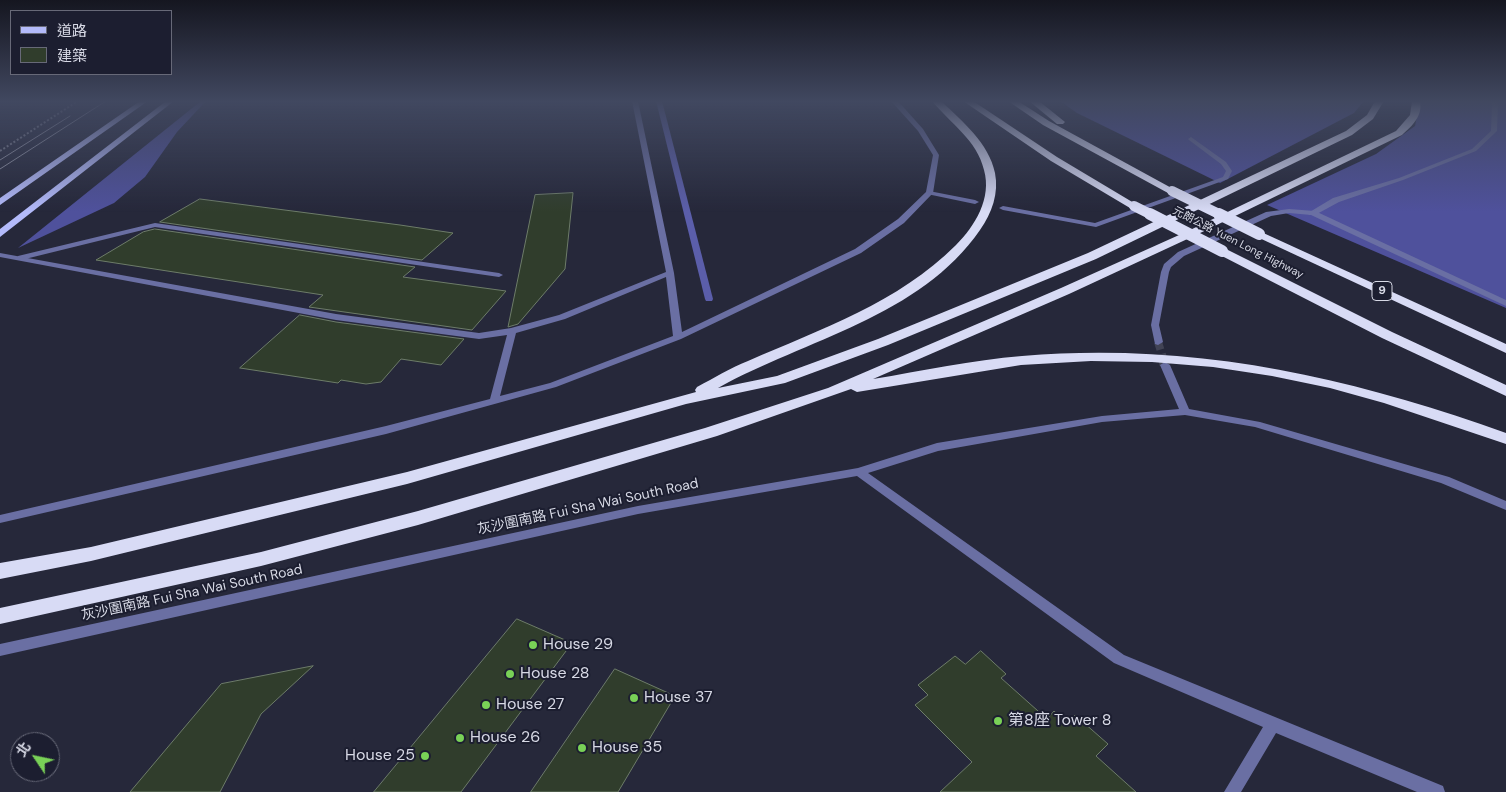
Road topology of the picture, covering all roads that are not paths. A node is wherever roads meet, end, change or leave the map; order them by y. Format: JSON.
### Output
{"nodes":[{"id":1,"x":92,"y":138,"type":"edge"},
{"id":2,"x":123,"y":138,"type":"edge"},
{"id":3,"x":643,"y":138,"type":"edge"},
{"id":4,"x":926,"y":138,"type":"edge"},
{"id":5,"x":973,"y":138,"type":"edge"},
{"id":6,"x":1022,"y":138,"type":"edge"},
{"id":7,"x":1075,"y":138,"type":"edge"},
{"id":8,"x":1082,"y":138,"type":"edge"},
{"id":9,"x":1339,"y":138,"type":"edge"},
{"id":10,"x":1390,"y":138,"type":"edge"},
{"id":11,"x":1487,"y":138,"type":"edge"},
{"id":12,"x":1191,"y":139,"type":"dead end"},
{"id":13,"x":1096,"y":149,"type":"junction"},
{"id":14,"x":929,"y":193,"type":"junction"},
{"id":15,"x":0,"y":202,"type":"edge"},
{"id":16,"x":975,"y":202,"type":"dead end"},
{"id":17,"x":1003,"y":208,"type":"dead end"},
{"id":18,"x":1312,"y":214,"type":"junction"},
{"id":19,"x":0,"y":234,"type":"edge"},
{"id":20,"x":0,"y":255,"type":"edge"},
{"id":21,"x":21,"y":258,"type":"junction"},
{"id":22,"x":670,"y":273,"type":"junction"},
{"id":23,"x":499,"y":274,"type":"dead end"},
{"id":24,"x":1506,"y":303,"type":"edge"},
{"id":25,"x":512,"y":331,"type":"junction"},
{"id":26,"x":678,"y":338,"type":"junction"},
{"id":27,"x":1158,"y":342,"type":"tunnel mouth"},
{"id":28,"x":1506,"y":348,"type":"edge"},
{"id":29,"x":1165,"y":365,"type":"tunnel mouth"},
{"id":30,"x":833,"y":391,"type":"junction"},
{"id":31,"x":1506,"y":391,"type":"edge"},
{"id":32,"x":685,"y":399,"type":"junction"},
{"id":33,"x":494,"y":401,"type":"junction"},
{"id":34,"x":1185,"y":412,"type":"junction"},
{"id":35,"x":1506,"y":439,"type":"edge"},
{"id":36,"x":859,"y":472,"type":"junction"},
{"id":37,"x":1506,"y":506,"type":"edge"},
{"id":38,"x":0,"y":519,"type":"edge"},
{"id":39,"x":0,"y":571,"type":"edge"},
{"id":40,"x":0,"y":616,"type":"edge"},
{"id":41,"x":0,"y":650,"type":"edge"},
{"id":42,"x":1273,"y":724,"type":"junction"},
{"id":43,"x":1232,"y":792,"type":"edge"},
{"id":44,"x":1437,"y":792,"type":"edge"}],
"edges":[{"from":1,"to":15,"type":"main road"},
{"from":2,"to":19,"type":"main road"},
{"from":3,"to":22,"type":"street"},
{"from":4,"to":14,"type":"street"},
{"from":5,"to":32,"type":"highway"},
{"from":6,"to":31,"type":"highway","name":"元朗公路 Yuen Long Highway","bridge":true},
{"from":7,"to":13,"type":"highway","name":"元朗公路 Yuen Long Highway","number":"9"},
{"from":8,"to":13,"type":"highway"},
{"from":9,"to":32,"type":"highway"},
{"from":10,"to":30,"type":"highway"},
{"from":11,"to":18,"type":"street"},
{"from":12,"to":17,"type":"street"},
{"from":13,"to":28,"type":"highway","name":"元朗公路 Yuen Long Highway","number":"9","bridge":true},
{"from":14,"to":16,"type":"street"},
{"from":14,"to":26,"type":"street"},
{"from":18,"to":24,"type":"street"},
{"from":18,"to":27,"type":"street"},
{"from":20,"to":21,"type":"street"},
{"from":21,"to":23,"type":"street"},
{"from":21,"to":25,"type":"street"},
{"from":22,"to":25,"type":"street"},
{"from":22,"to":26,"type":"street"},
{"from":25,"to":33,"type":"street"},
{"from":26,"to":33,"type":"street"},
{"from":29,"to":34,"type":"street"},
{"from":30,"to":35,"type":"highway"},
{"from":30,"to":40,"type":"highway"},
{"from":32,"to":39,"type":"highway"},
{"from":33,"to":38,"type":"street"},
{"from":34,"to":36,"type":"street","name":"灰沙圍南路 Fui Sha Wai South Road"},
{"from":34,"to":37,"type":"street","name":"灰沙圍南路 Fui Sha Wai South Road"},
{"from":36,"to":41,"type":"street","name":"灰沙圍南路 Fui Sha Wai South Road"},
{"from":36,"to":42,"type":"street"},
{"from":42,"to":43,"type":"street"},
{"from":42,"to":44,"type":"street"}]}
